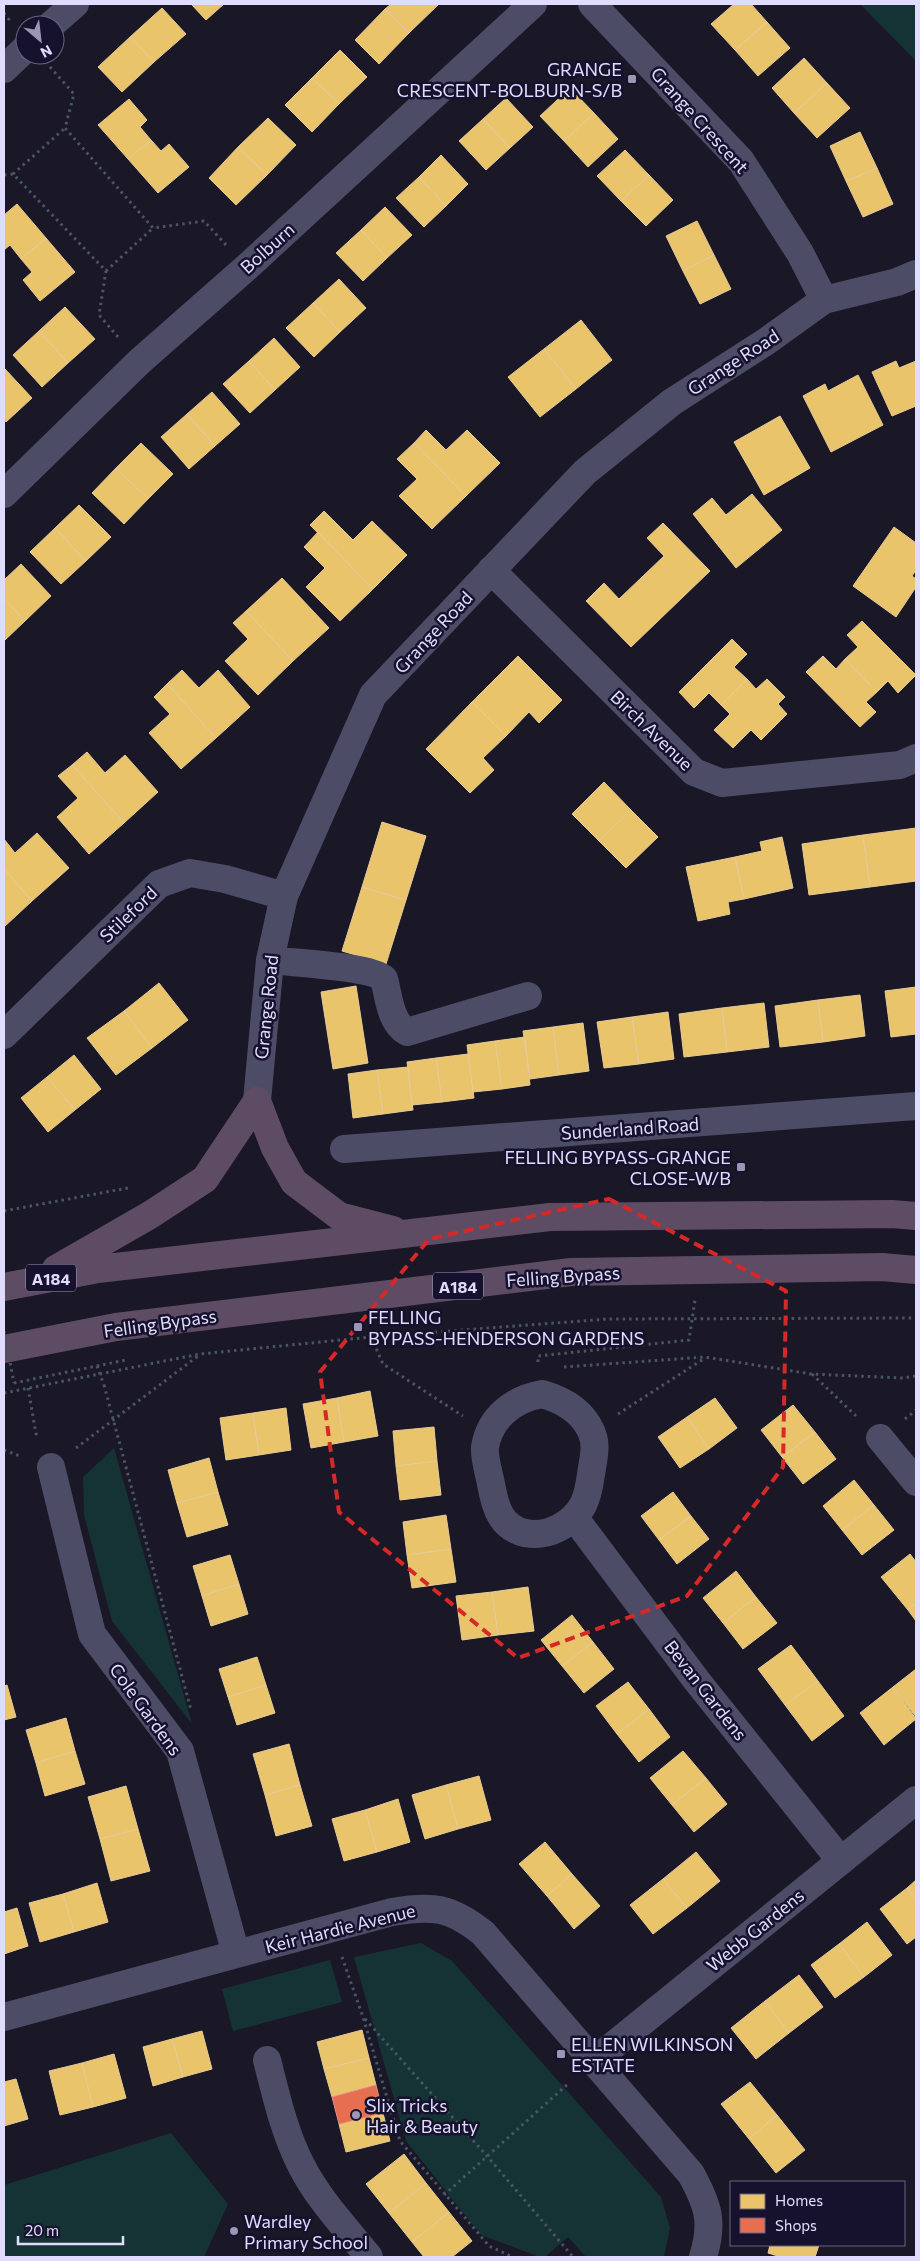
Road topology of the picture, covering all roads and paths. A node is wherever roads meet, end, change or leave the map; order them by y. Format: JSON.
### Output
{"nodes":[{"id":1,"x":75,"y":4,"type":"edge"},
{"id":2,"x":533,"y":4,"type":"edge"},
{"id":3,"x":592,"y":4,"type":"edge"},
{"id":4,"x":62,"y":15,"type":"edge"},
{"id":5,"x":45,"y":65,"type":"edge"},
{"id":6,"x":65,"y":128,"type":"junction"},
{"id":7,"x":13,"y":174,"type":"junction"},
{"id":8,"x":4,"y":175,"type":"edge"},
{"id":9,"x":153,"y":228,"type":"junction"},
{"id":10,"x":247,"y":267,"type":"junction"},
{"id":11,"x":106,"y":271,"type":"junction"},
{"id":12,"x":916,"y":274,"type":"edge"},
{"id":13,"x":824,"y":300,"type":"junction"},
{"id":14,"x":139,"y":362,"type":"junction"},
{"id":15,"x":4,"y":494,"type":"edge"},
{"id":16,"x":491,"y":570,"type":"junction"},
{"id":17,"x":916,"y":758,"type":"edge"},
{"id":18,"x":284,"y":896,"type":"junction"},
{"id":19,"x":270,"y":960,"type":"junction"},
{"id":20,"x":528,"y":996,"type":"dead end"},
{"id":21,"x":4,"y":1035,"type":"edge"},
{"id":22,"x":257,"y":1101,"type":"junction"},
{"id":23,"x":916,"y":1106,"type":"edge"},
{"id":24,"x":344,"y":1149,"type":"dead end"},
{"id":25,"x":916,"y":1216,"type":"edge"},
{"id":26,"x":410,"y":1234,"type":"junction"},
{"id":27,"x":697,"y":1270,"type":"junction"},
{"id":28,"x":916,"y":1270,"type":"edge"},
{"id":29,"x":38,"y":1280,"type":"junction"},
{"id":30,"x":4,"y":1287,"type":"edge"},
{"id":31,"x":693,"y":1318,"type":"junction"},
{"id":32,"x":916,"y":1318,"type":"edge"},
{"id":33,"x":4,"y":1331,"type":"edge"},
{"id":34,"x":371,"y":1337,"type":"junction"},
{"id":35,"x":199,"y":1346,"type":"dead end"},
{"id":36,"x":4,"y":1349,"type":"edge"},
{"id":37,"x":200,"y":1354,"type":"junction"},
{"id":38,"x":706,"y":1357,"type":"junction"},
{"id":39,"x":134,"y":1359,"type":"dead end"},
{"id":40,"x":97,"y":1366,"type":"junction"},
{"id":41,"x":811,"y":1374,"type":"junction"},
{"id":42,"x":916,"y":1376,"type":"edge"},
{"id":43,"x":540,"y":1381,"type":"junction"},
{"id":44,"x":28,"y":1388,"type":"junction"},
{"id":45,"x":4,"y":1393,"type":"edge"},
{"id":46,"x":113,"y":1420,"type":"junction"},
{"id":47,"x":592,"y":1432,"type":"junction"},
{"id":48,"x":489,"y":1433,"type":"junction"},
{"id":49,"x":880,"y":1438,"type":"joint"},
{"id":50,"x":4,"y":1450,"type":"edge"},
{"id":51,"x":51,"y":1467,"type":"junction"},
{"id":52,"x":916,"y":1482,"type":"edge"},
{"id":53,"x":574,"y":1517,"type":"junction"},
{"id":54,"x":180,"y":1751,"type":"junction"},
{"id":55,"x":916,"y":1800,"type":"edge"},
{"id":56,"x":841,"y":1861,"type":"junction"},
{"id":57,"x":331,"y":1928,"type":"junction"},
{"id":58,"x":236,"y":1954,"type":"junction"},
{"id":59,"x":4,"y":2017,"type":"edge"},
{"id":60,"x":363,"y":2017,"type":"junction"},
{"id":61,"x":267,"y":2060,"type":"dead end"},
{"id":62,"x":594,"y":2061,"type":"junction"},
{"id":63,"x":487,"y":2156,"type":"junction"},
{"id":64,"x":444,"y":2195,"type":"junction"},
{"id":65,"x":369,"y":2257,"type":"edge"},
{"id":66,"x":513,"y":2257,"type":"edge"},
{"id":67,"x":573,"y":2257,"type":"edge"},
{"id":68,"x":703,"y":2257,"type":"edge"}],
"edges":[{"from":1,"to":4,"type":"street"},
{"from":2,"to":10,"type":"street","name":"Bolburn"},
{"from":3,"to":13,"type":"street","name":"Grange Crescent"},
{"from":5,"to":6,"type":"path"},
{"from":6,"to":7,"type":"path"},
{"from":6,"to":9,"type":"path"},
{"from":7,"to":8,"type":"path"},
{"from":7,"to":11,"type":"path"},
{"from":9,"to":10,"type":"path"},
{"from":9,"to":11,"type":"path"},
{"from":10,"to":14,"type":"street","name":"Bolburn"},
{"from":11,"to":14,"type":"path"},
{"from":12,"to":13,"type":"street"},
{"from":13,"to":16,"type":"street","name":"Grange Road"},
{"from":14,"to":15,"type":"street","name":"Bolburn"},
{"from":16,"to":17,"type":"street","name":"Birch Avenue"},
{"from":16,"to":18,"type":"street","name":"Grange Road"},
{"from":18,"to":19,"type":"street","name":"Grange Road"},
{"from":18,"to":21,"type":"street","name":"Stileford"},
{"from":19,"to":20,"type":"street"},
{"from":19,"to":22,"type":"street","name":"Grange Road"},
{"from":22,"to":26,"type":"highway"},
{"from":22,"to":29,"type":"highway"},
{"from":23,"to":24,"type":"street","name":"Sunderland Road"},
{"from":25,"to":26,"type":"highway","number":"A184"},
{"from":26,"to":29,"type":"highway","number":"A184"},
{"from":27,"to":28,"type":"highway","name":"Felling Bypass","number":"A184"},
{"from":27,"to":31,"type":"path"},
{"from":27,"to":36,"type":"highway","name":"Felling Bypass","number":"A184"},
{"from":29,"to":30,"type":"highway","number":"A184"},
{"from":31,"to":32,"type":"path"},
{"from":31,"to":34,"type":"path"},
{"from":31,"to":43,"type":"path"},
{"from":33,"to":40,"type":"path","bridge":true},
{"from":34,"to":37,"type":"path"},
{"from":34,"to":48,"type":"path"},
{"from":35,"to":37,"type":"path"},
{"from":37,"to":44,"type":"path"},
{"from":37,"to":46,"type":"path"},
{"from":38,"to":41,"type":"path"},
{"from":38,"to":43,"type":"path"},
{"from":38,"to":47,"type":"path"},
{"from":39,"to":40,"type":"path"},
{"from":40,"to":46,"type":"path","bridge":true},
{"from":41,"to":42,"type":"path"},
{"from":41,"to":49,"type":"path"},
{"from":43,"to":47,"type":"street"},
{"from":43,"to":48,"type":"street"},
{"from":44,"to":45,"type":"path"},
{"from":44,"to":51,"type":"path"},
{"from":46,"to":51,"type":"path"},
{"from":46,"to":54,"type":"path"},
{"from":47,"to":53,"type":"street"},
{"from":48,"to":53,"type":"street"},
{"from":49,"to":52,"type":"street"},
{"from":50,"to":51,"type":"path"},
{"from":51,"to":54,"type":"street","name":"Cole Gardens"},
{"from":53,"to":56,"type":"street","name":"Bevan Gardens"},
{"from":54,"to":58,"type":"street","name":"Cole Gardens"},
{"from":55,"to":56,"type":"street","name":"Webb Gardens"},
{"from":56,"to":62,"type":"street","name":"Webb Gardens"},
{"from":57,"to":58,"type":"street","name":"Keir Hardie Avenue"},
{"from":57,"to":60,"type":"path"},
{"from":57,"to":62,"type":"street","name":"Keir Hardie Avenue"},
{"from":58,"to":59,"type":"street","name":"Keir Hardie Avenue"},
{"from":60,"to":63,"type":"path"},
{"from":60,"to":64,"type":"path"},
{"from":61,"to":65,"type":"street"},
{"from":62,"to":63,"type":"path"},
{"from":62,"to":68,"type":"street","name":"Keir Hardie Avenue"},
{"from":63,"to":64,"type":"path"},
{"from":63,"to":67,"type":"path"},
{"from":64,"to":66,"type":"path"}]}
